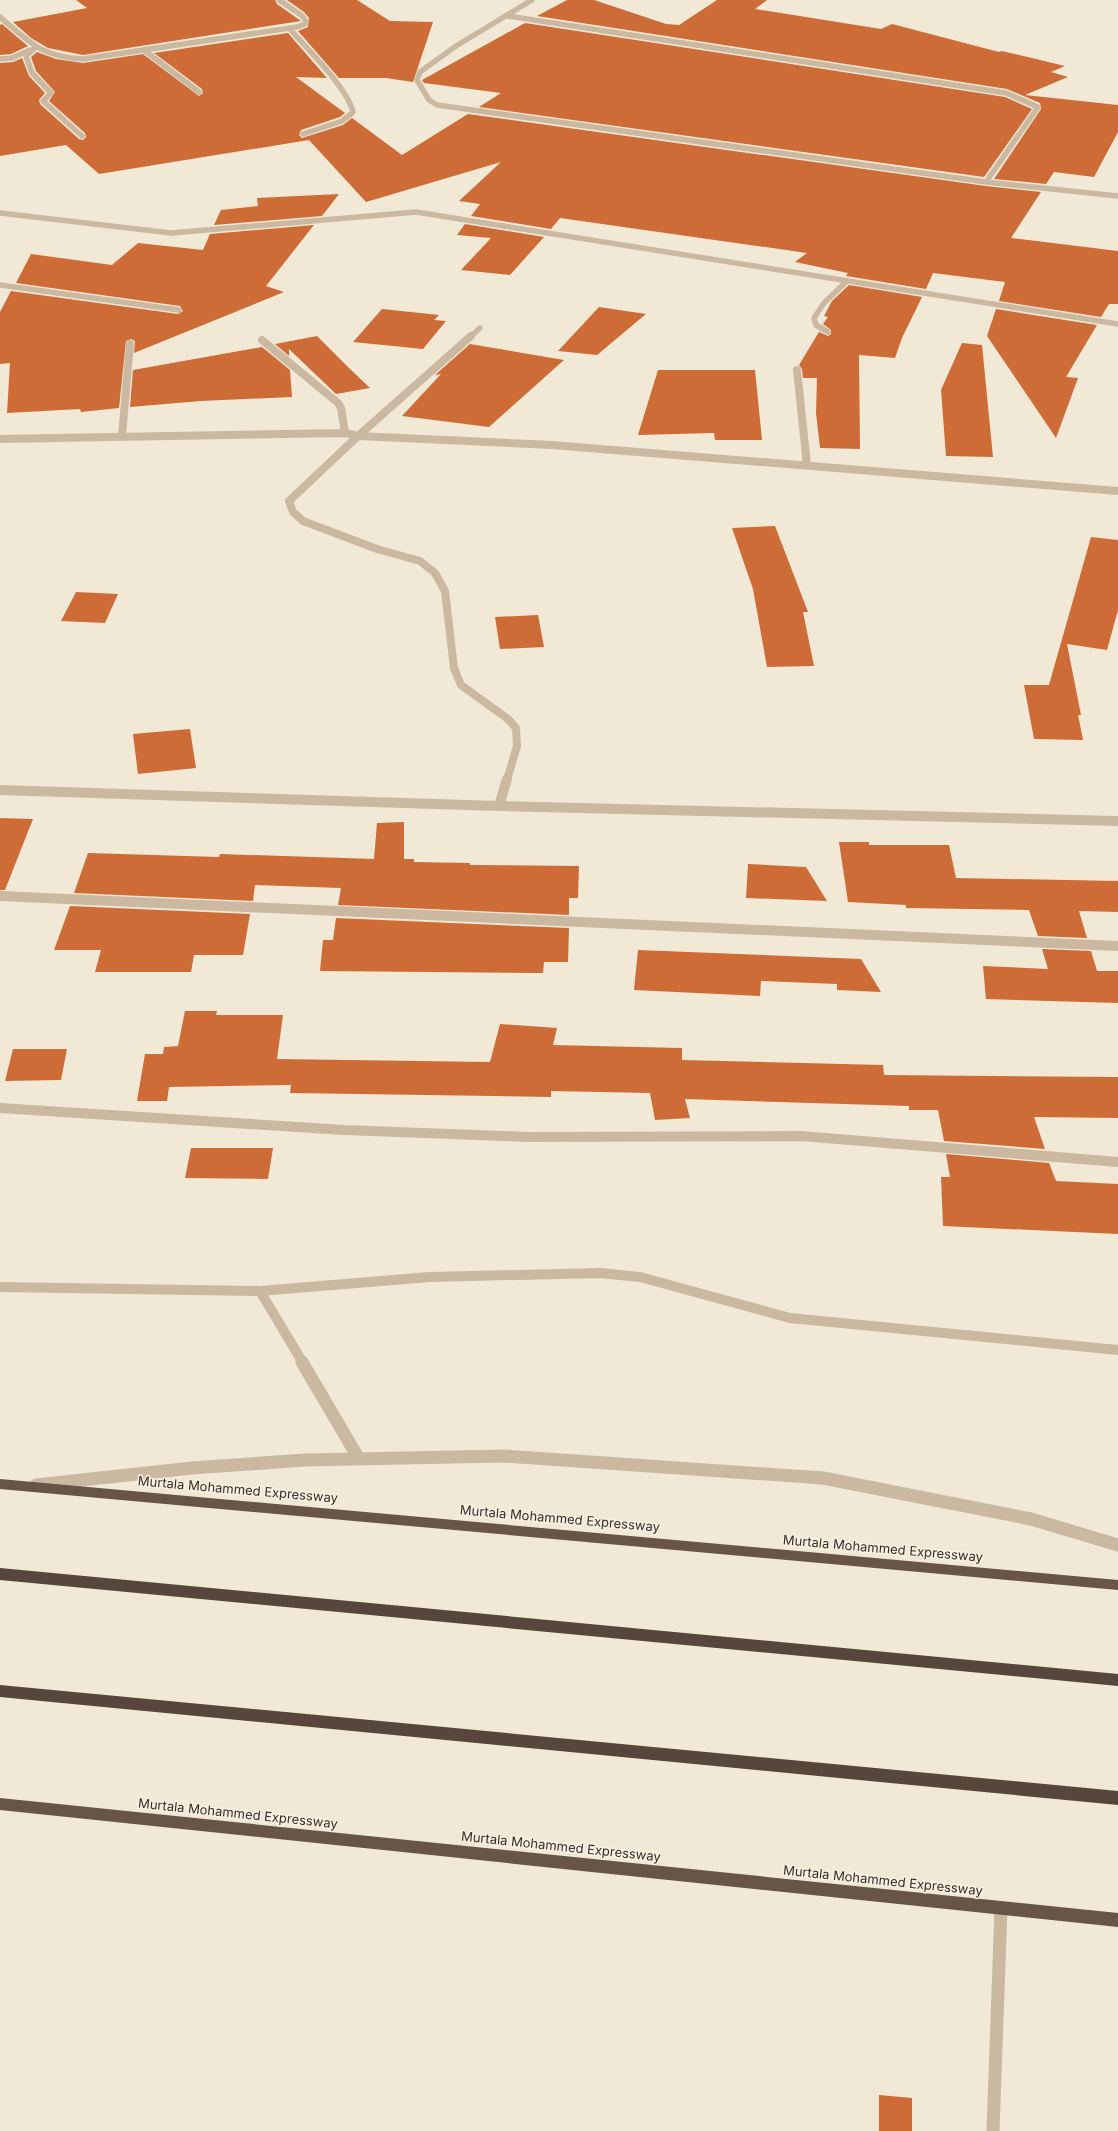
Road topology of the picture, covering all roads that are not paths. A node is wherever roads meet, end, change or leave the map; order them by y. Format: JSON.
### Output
{"nodes":[{"id":1,"x":279,"y":0,"type":"edge"},
{"id":2,"x":532,"y":0,"type":"edge"},
{"id":3,"x":508,"y":16,"type":"junction"},
{"id":4,"x":0,"y":17,"type":"edge"},
{"id":5,"x":8,"y":24,"type":"junction"},
{"id":6,"x":0,"y":25,"type":"edge"},
{"id":7,"x":289,"y":28,"type":"junction"},
{"id":8,"x":35,"y":48,"type":"junction"},
{"id":9,"x":144,"y":50,"type":"junction"},
{"id":10,"x":0,"y":59,"type":"edge"},
{"id":11,"x":199,"y":92,"type":"dead end"},
{"id":12,"x":303,"y":134,"type":"dead end"},
{"id":13,"x":82,"y":136,"type":"dead end"},
{"id":14,"x":986,"y":182,"type":"junction"},
{"id":15,"x":1118,"y":196,"type":"edge"},
{"id":16,"x":0,"y":213,"type":"edge"},
{"id":17,"x":847,"y":281,"type":"junction"},
{"id":18,"x":0,"y":285,"type":"edge"},
{"id":19,"x":179,"y":310,"type":"dead end"},
{"id":20,"x":1118,"y":324,"type":"edge"},
{"id":21,"x":480,"y":328,"type":"dead end"},
{"id":22,"x":828,"y":332,"type":"dead end"},
{"id":23,"x":262,"y":340,"type":"dead end"},
{"id":24,"x":130,"y":344,"type":"dead end"},
{"id":25,"x":797,"y":370,"type":"dead end"},
{"id":26,"x":345,"y":433,"type":"junction"},
{"id":27,"x":122,"y":436,"type":"junction"},
{"id":28,"x":358,"y":436,"type":"junction"},
{"id":29,"x":0,"y":439,"type":"edge"},
{"id":30,"x":807,"y":465,"type":"junction"},
{"id":31,"x":1118,"y":491,"type":"edge"},
{"id":32,"x":0,"y":790,"type":"edge"},
{"id":33,"x":500,"y":806,"type":"junction"},
{"id":34,"x":1118,"y":820,"type":"edge"},
{"id":35,"x":0,"y":896,"type":"edge"},
{"id":36,"x":1118,"y":946,"type":"edge"},
{"id":37,"x":0,"y":1108,"type":"edge"},
{"id":38,"x":1118,"y":1162,"type":"edge"},
{"id":39,"x":0,"y":1287,"type":"edge"},
{"id":40,"x":260,"y":1291,"type":"junction"},
{"id":41,"x":1118,"y":1350,"type":"edge"},
{"id":42,"x":359,"y":1459,"type":"junction"},
{"id":43,"x":0,"y":1484,"type":"edge"},
{"id":44,"x":24,"y":1486,"type":"junction"},
{"id":45,"x":1118,"y":1545,"type":"edge"},
{"id":46,"x":0,"y":1574,"type":"edge"},
{"id":47,"x":1118,"y":1585,"type":"edge"},
{"id":48,"x":1118,"y":1680,"type":"edge"},
{"id":49,"x":0,"y":1691,"type":"edge"},
{"id":50,"x":1118,"y":1798,"type":"edge"},
{"id":51,"x":0,"y":1804,"type":"edge"},
{"id":52,"x":1001,"y":1908,"type":"junction"},
{"id":53,"x":1118,"y":1920,"type":"edge"},
{"id":54,"x":993,"y":2131,"type":"edge"}],
"edges":[{"from":1,"to":7,"type":"street"},
{"from":2,"to":3,"type":"street"},
{"from":3,"to":14,"type":"street"},
{"from":3,"to":14,"type":"street"},
{"from":4,"to":5,"type":"street"},
{"from":5,"to":6,"type":"street"},
{"from":5,"to":8,"type":"street"},
{"from":7,"to":9,"type":"street"},
{"from":7,"to":12,"type":"street"},
{"from":8,"to":9,"type":"street"},
{"from":8,"to":10,"type":"street"},
{"from":8,"to":13,"type":"street"},
{"from":9,"to":11,"type":"street"},
{"from":14,"to":15,"type":"street"},
{"from":16,"to":17,"type":"street"},
{"from":17,"to":20,"type":"street"},
{"from":17,"to":22,"type":"street"},
{"from":18,"to":19,"type":"street"},
{"from":21,"to":28,"type":"street"},
{"from":23,"to":26,"type":"street"},
{"from":24,"to":27,"type":"street"},
{"from":25,"to":30,"type":"street"},
{"from":26,"to":27,"type":"street"},
{"from":26,"to":28,"type":"street"},
{"from":27,"to":29,"type":"street"},
{"from":28,"to":30,"type":"street"},
{"from":28,"to":33,"type":"street"},
{"from":30,"to":31,"type":"street"},
{"from":32,"to":33,"type":"street"},
{"from":33,"to":34,"type":"street"},
{"from":35,"to":36,"type":"street"},
{"from":37,"to":38,"type":"street"},
{"from":39,"to":40,"type":"street"},
{"from":40,"to":41,"type":"street"},
{"from":40,"to":42,"type":"street"},
{"from":42,"to":44,"type":"street"},
{"from":42,"to":45,"type":"street"},
{"from":43,"to":44,"type":"highway","name":"Murtala Mohammed Expressway"},
{"from":44,"to":47,"type":"highway","name":"Murtala Mohammed Expressway"},
{"from":46,"to":48,"type":"highway"},
{"from":49,"to":50,"type":"highway"},
{"from":51,"to":52,"type":"highway","name":"Murtala Mohammed Expressway"},
{"from":52,"to":53,"type":"highway","name":"Murtala Mohammed Expressway"},
{"from":52,"to":54,"type":"street"}]}
